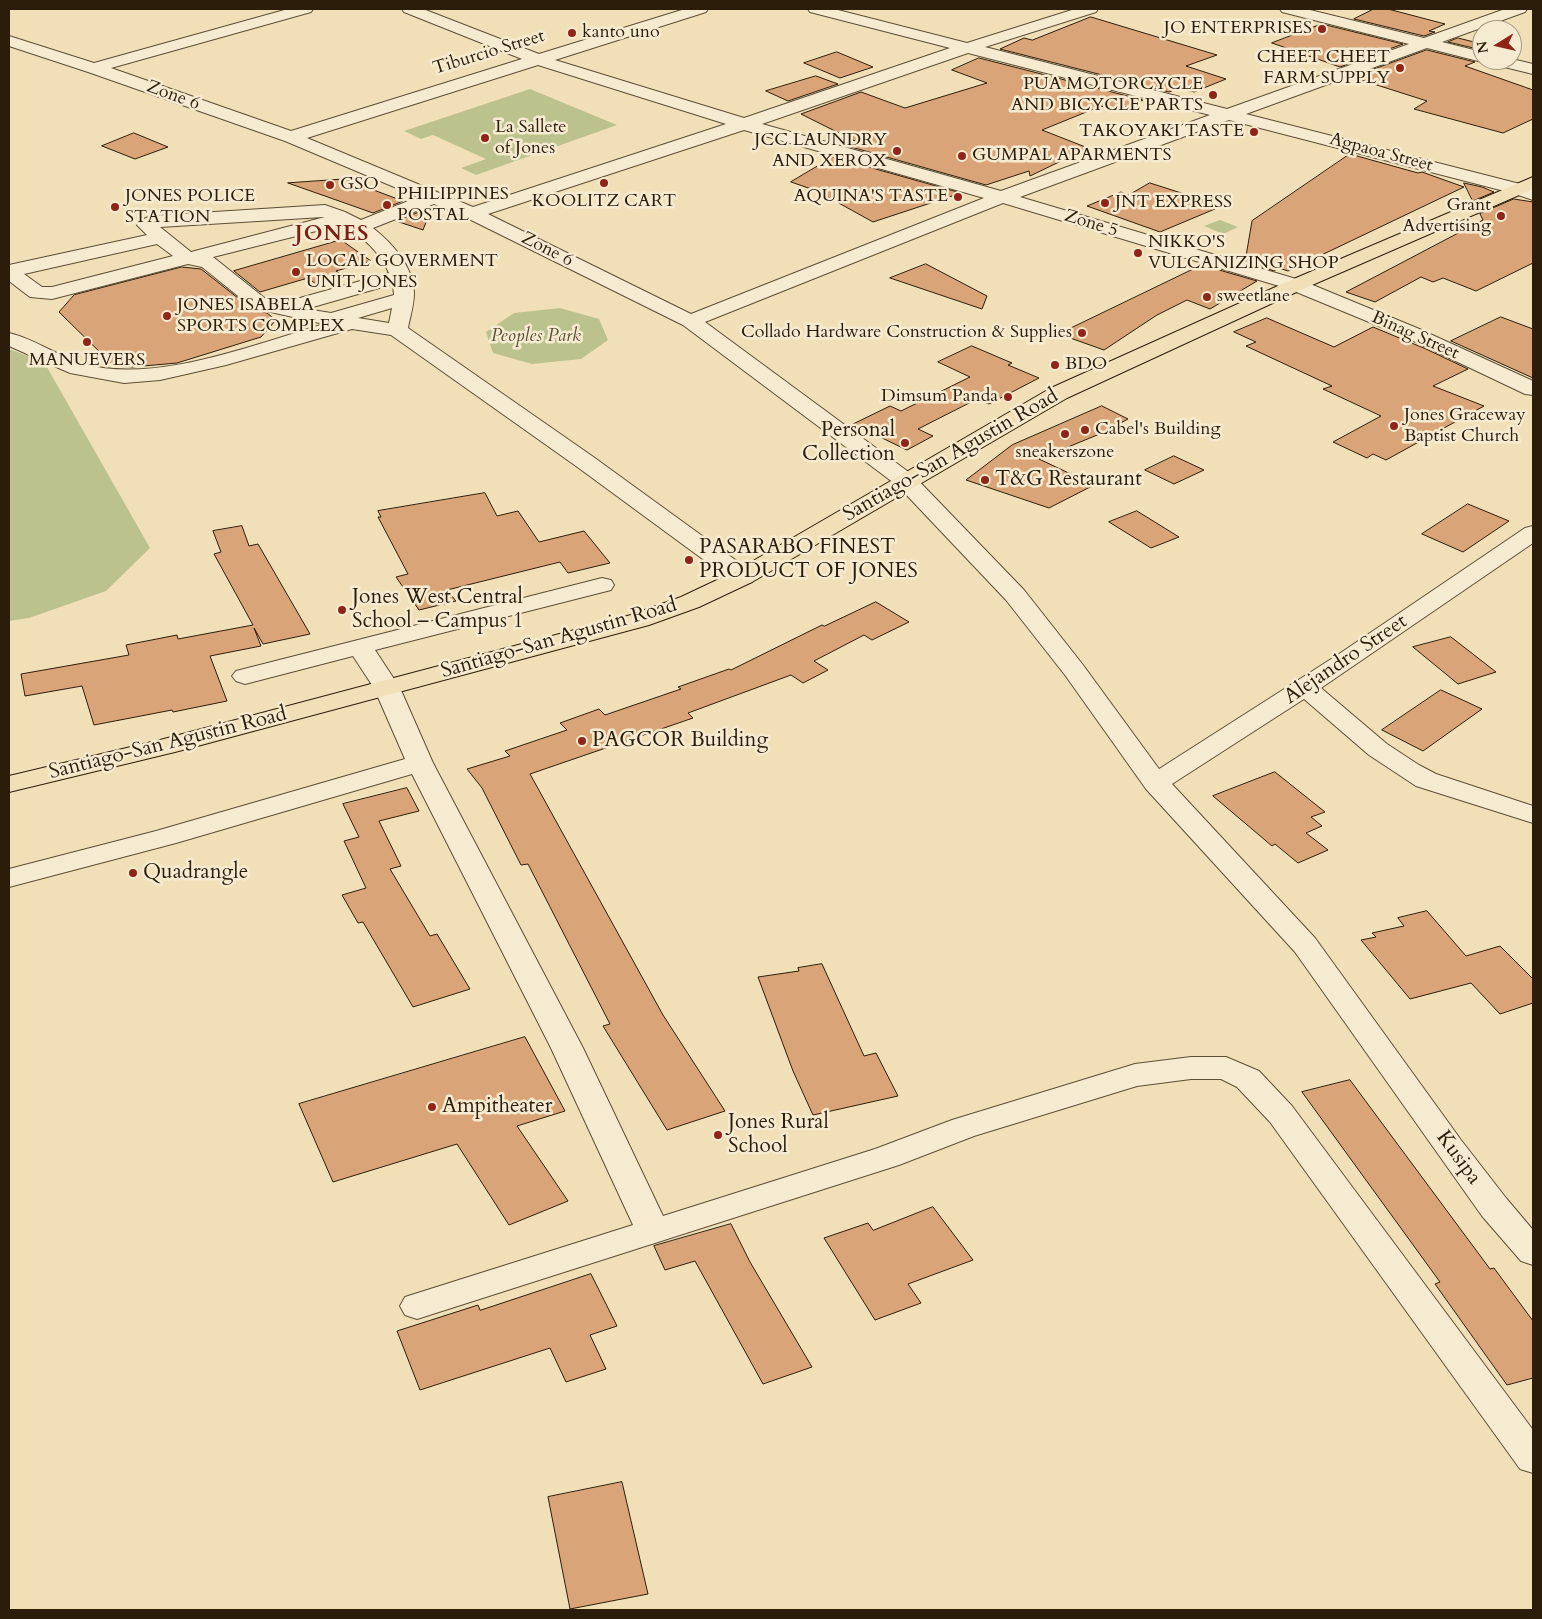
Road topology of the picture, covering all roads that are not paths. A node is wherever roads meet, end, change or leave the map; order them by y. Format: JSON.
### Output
{"nodes":[{"id":1,"x":305,"y":9,"type":"edge"},
{"id":2,"x":410,"y":9,"type":"edge"},
{"id":3,"x":700,"y":9,"type":"edge"},
{"id":4,"x":816,"y":9,"type":"edge"},
{"id":5,"x":1090,"y":9,"type":"edge"},
{"id":6,"x":1288,"y":9,"type":"edge"},
{"id":7,"x":1358,"y":9,"type":"edge"},
{"id":8,"x":1517,"y":9,"type":"edge"},
{"id":9,"x":1337,"y":21,"type":"junction"},
{"id":10,"x":9,"y":40,"type":"edge"},
{"id":11,"x":1423,"y":43,"type":"junction"},
{"id":12,"x":967,"y":48,"type":"junction"},
{"id":13,"x":1472,"y":55,"type":"edge"},
{"id":14,"x":536,"y":59,"type":"junction"},
{"id":15,"x":94,"y":68,"type":"junction"},
{"id":16,"x":1229,"y":114,"type":"junction"},
{"id":17,"x":744,"y":124,"type":"junction"},
{"id":18,"x":290,"y":137,"type":"junction"},
{"id":19,"x":1528,"y":189,"type":"edge"},
{"id":20,"x":436,"y":197,"type":"junction"},
{"id":21,"x":1002,"y":197,"type":"junction"},
{"id":22,"x":472,"y":213,"type":"junction"},
{"id":23,"x":351,"y":223,"type":"junction"},
{"id":24,"x":161,"y":238,"type":"junction"},
{"id":25,"x":94,"y":253,"type":"junction"},
{"id":26,"x":187,"y":258,"type":"junction"},
{"id":27,"x":9,"y":272,"type":"edge"},
{"id":28,"x":400,"y":276,"type":"junction"},
{"id":29,"x":1296,"y":285,"type":"junction"},
{"id":30,"x":37,"y":292,"type":"junction"},
{"id":31,"x":403,"y":299,"type":"junction"},
{"id":32,"x":284,"y":309,"type":"junction"},
{"id":33,"x":342,"y":321,"type":"junction"},
{"id":34,"x":690,"y":321,"type":"junction"},
{"id":35,"x":397,"y":330,"type":"junction"},
{"id":36,"x":9,"y":339,"type":"edge"},
{"id":37,"x":1533,"y":389,"type":"edge"},
{"id":38,"x":906,"y":481,"type":"junction"},
{"id":39,"x":1533,"y":533,"type":"edge"},
{"id":40,"x":743,"y":577,"type":"junction"},
{"id":41,"x":602,"y":585,"type":"dead end"},
{"id":42,"x":360,"y":647,"type":"junction"},
{"id":43,"x":245,"y":676,"type":"dead end"},
{"id":44,"x":1305,"y":687,"type":"junction"},
{"id":45,"x":387,"y":688,"type":"junction"},
{"id":46,"x":420,"y":762,"type":"junction"},
{"id":47,"x":1156,"y":783,"type":"junction"},
{"id":48,"x":9,"y":784,"type":"edge"},
{"id":49,"x":1533,"y":815,"type":"edge"},
{"id":50,"x":9,"y":878,"type":"edge"},
{"id":51,"x":653,"y":1231,"type":"junction"},
{"id":52,"x":1533,"y":1252,"type":"edge"},
{"id":53,"x":417,"y":1306,"type":"dead end"},
{"id":54,"x":1533,"y":1458,"type":"edge"}],
"edges":[{"from":1,"to":15,"type":"street"},
{"from":2,"to":14,"type":"street","name":"Zone 5"},
{"from":3,"to":14,"type":"street","name":"Tiburcio Street"},
{"from":4,"to":12,"type":"street","name":"Agpaoa Street"},
{"from":5,"to":12,"type":"street"},
{"from":6,"to":9,"type":"street"},
{"from":7,"to":9,"type":"street"},
{"from":8,"to":11,"type":"street"},
{"from":9,"to":11,"type":"street"},
{"from":10,"to":15,"type":"street","name":"Zone 6"},
{"from":11,"to":13,"type":"street"},
{"from":11,"to":16,"type":"street"},
{"from":12,"to":16,"type":"street","name":"Agpaoa Street"},
{"from":12,"to":17,"type":"street"},
{"from":14,"to":17,"type":"street","name":"Zone 5"},
{"from":14,"to":18,"type":"street","name":"Tiburcio Street"},
{"from":15,"to":18,"type":"street","name":"Zone 6"},
{"from":16,"to":19,"type":"street","name":"Agpaoa Street"},
{"from":16,"to":21,"type":"street"},
{"from":17,"to":21,"type":"street","name":"Zone 5"},
{"from":17,"to":22,"type":"street"},
{"from":18,"to":20,"type":"street","name":"Zone 6"},
{"from":19,"to":29,"type":"main road","name":"Santiago-San Agustin Road"},
{"from":20,"to":22,"type":"street","name":"Zone 6"},
{"from":20,"to":23,"type":"street"},
{"from":21,"to":29,"type":"street","name":"Zone 5"},
{"from":21,"to":34,"type":"street"},
{"from":22,"to":34,"type":"street","name":"Zone 6"},
{"from":23,"to":24,"type":"street"},
{"from":23,"to":26,"type":"street"},
{"from":23,"to":28,"type":"street"},
{"from":24,"to":25,"type":"street"},
{"from":24,"to":26,"type":"street"},
{"from":25,"to":27,"type":"street"},
{"from":25,"to":30,"type":"street"},
{"from":26,"to":30,"type":"street"},
{"from":26,"to":32,"type":"street"},
{"from":27,"to":30,"type":"street"},
{"from":28,"to":31,"type":"street"},
{"from":28,"to":32,"type":"street"},
{"from":29,"to":37,"type":"street","name":"Binag Street"},
{"from":29,"to":38,"type":"main road","name":"Santiago-San Agustin Road"},
{"from":31,"to":33,"type":"street"},
{"from":31,"to":35,"type":"street"},
{"from":32,"to":33,"type":"street"},
{"from":33,"to":35,"type":"street"},
{"from":33,"to":36,"type":"street"},
{"from":34,"to":38,"type":"street","name":"Zone 6"},
{"from":35,"to":40,"type":"street"},
{"from":38,"to":40,"type":"main road","name":"Santiago-San Agustin Road"},
{"from":38,"to":47,"type":"street","name":"Zone 6"},
{"from":39,"to":44,"type":"street","name":"Alejandro Street"},
{"from":40,"to":45,"type":"main road","name":"Santiago-San Agustin Road"},
{"from":41,"to":42,"type":"street"},
{"from":42,"to":43,"type":"street"},
{"from":42,"to":45,"type":"street"},
{"from":44,"to":47,"type":"street","name":"Alejandro Street"},
{"from":44,"to":49,"type":"street"},
{"from":45,"to":46,"type":"street"},
{"from":45,"to":48,"type":"main road","name":"Santiago-San Agustin Road"},
{"from":46,"to":50,"type":"street"},
{"from":46,"to":51,"type":"street"},
{"from":47,"to":52,"type":"street","name":"Kusipa"},
{"from":51,"to":53,"type":"street"},
{"from":51,"to":54,"type":"street"}]}
